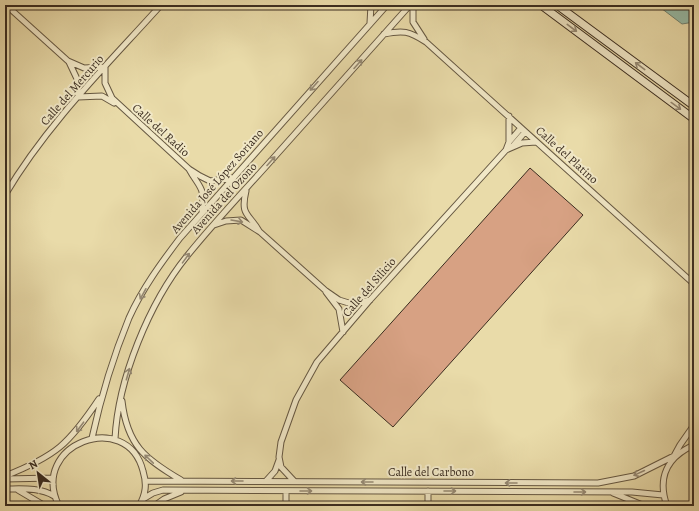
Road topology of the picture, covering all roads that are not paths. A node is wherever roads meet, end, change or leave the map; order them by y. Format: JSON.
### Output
{"nodes":[{"id":1,"x":6,"y":5,"type":"edge"},
{"id":2,"x":161,"y":5,"type":"edge"},
{"id":3,"x":371,"y":5,"type":"edge"},
{"id":4,"x":387,"y":5,"type":"edge"},
{"id":5,"x":411,"y":5,"type":"edge"},
{"id":6,"x":541,"y":5,"type":"edge"},
{"id":7,"x":557,"y":5,"type":"edge"},
{"id":8,"x":370,"y":23,"type":"junction"},
{"id":9,"x":384,"y":34,"type":"junction"},
{"id":10,"x":426,"y":42,"type":"junction"},
{"id":11,"x":68,"y":61,"type":"junction"},
{"id":12,"x":105,"y":67,"type":"junction"},
{"id":13,"x":78,"y":97,"type":"junction"},
{"id":14,"x":119,"y":106,"type":"junction"},
{"id":15,"x":694,"y":106,"type":"edge"},
{"id":16,"x":509,"y":116,"type":"junction"},
{"id":17,"x":694,"y":118,"type":"edge"},
{"id":18,"x":523,"y":130,"type":"junction"},
{"id":19,"x":509,"y":142,"type":"junction"},
{"id":20,"x":536,"y":142,"type":"junction"},
{"id":21,"x":512,"y":147,"type":"junction"},
{"id":22,"x":506,"y":150,"type":"junction"},
{"id":23,"x":189,"y":169,"type":"junction"},
{"id":24,"x":232,"y":178,"type":"junction"},
{"id":25,"x":246,"y":189,"type":"junction"},
{"id":26,"x":5,"y":195,"type":"edge"},
{"id":27,"x":202,"y":212,"type":"junction"},
{"id":28,"x":213,"y":226,"type":"junction"},
{"id":29,"x":260,"y":232,"type":"junction"},
{"id":30,"x":694,"y":284,"type":"edge"},
{"id":31,"x":326,"y":291,"type":"junction"},
{"id":32,"x":370,"y":300,"type":"junction"},
{"id":33,"x":343,"y":332,"type":"junction"},
{"id":34,"x":102,"y":395,"type":"junction"},
{"id":35,"x":121,"y":397,"type":"junction"},
{"id":36,"x":694,"y":425,"type":"edge"},
{"id":37,"x":92,"y":438,"type":"junction"},
{"id":38,"x":114,"y":439,"type":"junction"},
{"id":39,"x":694,"y":445,"type":"edge"},
{"id":40,"x":674,"y":456,"type":"junction"},
{"id":41,"x":279,"y":457,"type":"junction"},
{"id":42,"x":5,"y":476,"type":"edge"},
{"id":43,"x":53,"y":478,"type":"junction"},
{"id":44,"x":5,"y":479,"type":"edge"},
{"id":45,"x":146,"y":480,"type":"junction"},
{"id":46,"x":182,"y":480,"type":"junction"},
{"id":47,"x":266,"y":481,"type":"junction"},
{"id":48,"x":294,"y":481,"type":"junction"},
{"id":49,"x":5,"y":489,"type":"edge"},
{"id":50,"x":18,"y":489,"type":"junction"},
{"id":51,"x":184,"y":491,"type":"junction"},
{"id":52,"x":286,"y":491,"type":"junction"},
{"id":53,"x":428,"y":491,"type":"junction"},
{"id":54,"x":610,"y":492,"type":"junction"},
{"id":55,"x":663,"y":495,"type":"junction"},
{"id":56,"x":54,"y":496,"type":"junction"},
{"id":57,"x":144,"y":498,"type":"junction"},
{"id":58,"x":45,"y":506,"type":"edge"},
{"id":59,"x":59,"y":506,"type":"edge"},
{"id":60,"x":140,"y":506,"type":"edge"},
{"id":61,"x":154,"y":506,"type":"edge"},
{"id":62,"x":286,"y":506,"type":"edge"},
{"id":63,"x":428,"y":506,"type":"edge"},
{"id":64,"x":645,"y":506,"type":"edge"},
{"id":65,"x":667,"y":506,"type":"edge"}],
"edges":[{"from":1,"to":11,"type":"street"},
{"from":2,"to":12,"type":"street","name":"Calle del Mercurio"},
{"from":3,"to":8,"type":"street"},
{"from":4,"to":8,"type":"street","name":"Avenida José López Soriano"},
{"from":5,"to":9,"type":"street","name":"Avenida del Ozono"},
{"from":5,"to":10,"type":"street","name":"Calle del Platino"},
{"from":6,"to":17,"type":"street","one_way":true},
{"from":15,"to":7,"type":"street","one_way":true},
{"from":8,"to":24,"type":"street","name":"Avenida José López Soriano","one_way":true},
{"from":9,"to":10,"type":"street","name":"Calle del Platino"},
{"from":25,"to":9,"type":"street","name":"Avenida del Ozono","one_way":true},
{"from":10,"to":16,"type":"street","name":"Calle del Platino"},
{"from":11,"to":12,"type":"street"},
{"from":11,"to":13,"type":"street"},
{"from":12,"to":13,"type":"street","name":"Calle del Mercurio"},
{"from":12,"to":14,"type":"street","name":"Calle del Radio"},
{"from":13,"to":14,"type":"street","name":"Calle del Radio"},
{"from":13,"to":26,"type":"street","name":"Calle del Mercurio"},
{"from":14,"to":23,"type":"street","name":"Calle del Radio"},
{"from":16,"to":18,"type":"street","name":"Calle del Platino"},
{"from":16,"to":19,"type":"street","name":"Calle del Silicio"},
{"from":18,"to":19,"type":"street","name":"Calle del Silicio"},
{"from":18,"to":20,"type":"street","name":"Calle del Platino"},
{"from":18,"to":21,"type":"street","name":"Calle del Silicio"},
{"from":19,"to":22,"type":"street","name":"Calle del Silicio"},
{"from":20,"to":21,"type":"street","name":"Calle del Silicio"},
{"from":20,"to":30,"type":"street","name":"Calle del Platino"},
{"from":21,"to":22,"type":"street","name":"Calle del Silicio"},
{"from":22,"to":32,"type":"street","name":"Calle del Silicio"},
{"from":23,"to":24,"type":"street","name":"Calle del Radio"},
{"from":23,"to":27,"type":"street","name":"Calle del Radio"},
{"from":24,"to":27,"type":"street","name":"Avenida José López Soriano"},
{"from":25,"to":28,"type":"street","name":"Avenida del Ozono"},
{"from":25,"to":29,"type":"street"},
{"from":27,"to":34,"type":"street","name":"Avenida José López Soriano","one_way":true},
{"from":28,"to":29,"type":"street","one_way":true},
{"from":35,"to":28,"type":"street","name":"Avenida del Ozono","one_way":true},
{"from":29,"to":31,"type":"street"},
{"from":31,"to":32,"type":"street"},
{"from":31,"to":33,"type":"street"},
{"from":32,"to":33,"type":"street","name":"Calle del Silicio"},
{"from":33,"to":41,"type":"street","name":"Calle del Silicio"},
{"from":34,"to":37,"type":"street","name":"Avenida José López Soriano"},
{"from":34,"to":42,"type":"street","name":"Avenida José López Soriano","one_way":true},
{"from":35,"to":38,"type":"street","name":"Avenida del Ozono"},
{"from":46,"to":35,"type":"street","name":"Calle del Carbono","one_way":true},
{"from":36,"to":40,"type":"street"},
{"from":37,"to":38,"type":"street"},
{"from":37,"to":43,"type":"street"},
{"from":38,"to":45,"type":"street"},
{"from":39,"to":40,"type":"street","name":"Calle del Carbono"},
{"from":40,"to":48,"type":"street","name":"Calle del Carbono","one_way":true},
{"from":40,"to":55,"type":"street"},
{"from":41,"to":47,"type":"street","name":"Calle del Silicio"},
{"from":41,"to":48,"type":"street"},
{"from":43,"to":44,"type":"street"},
{"from":43,"to":56,"type":"street"},
{"from":45,"to":46,"type":"street","name":"Calle del Carbono"},
{"from":45,"to":57,"type":"street"},
{"from":47,"to":46,"type":"street","name":"Calle del Carbono","one_way":true},
{"from":47,"to":48,"type":"street","name":"Calle del Carbono"},
{"from":49,"to":50,"type":"street"},
{"from":50,"to":56,"type":"street"},
{"from":50,"to":58,"type":"street"},
{"from":51,"to":52,"type":"street","name":"Calle del Carbono"},
{"from":51,"to":57,"type":"street","name":"Calle del Carbono"},
{"from":51,"to":61,"type":"street"},
{"from":52,"to":53,"type":"street","name":"Calle del Carbono","one_way":true},
{"from":52,"to":62,"type":"street"},
{"from":53,"to":54,"type":"street","name":"Calle del Carbono","one_way":true},
{"from":53,"to":63,"type":"street"},
{"from":54,"to":55,"type":"street","name":"Calle del Carbono"},
{"from":54,"to":64,"type":"street","name":"Calle del Carbono"},
{"from":55,"to":65,"type":"street"},
{"from":56,"to":59,"type":"street"},
{"from":57,"to":60,"type":"street"}]}
